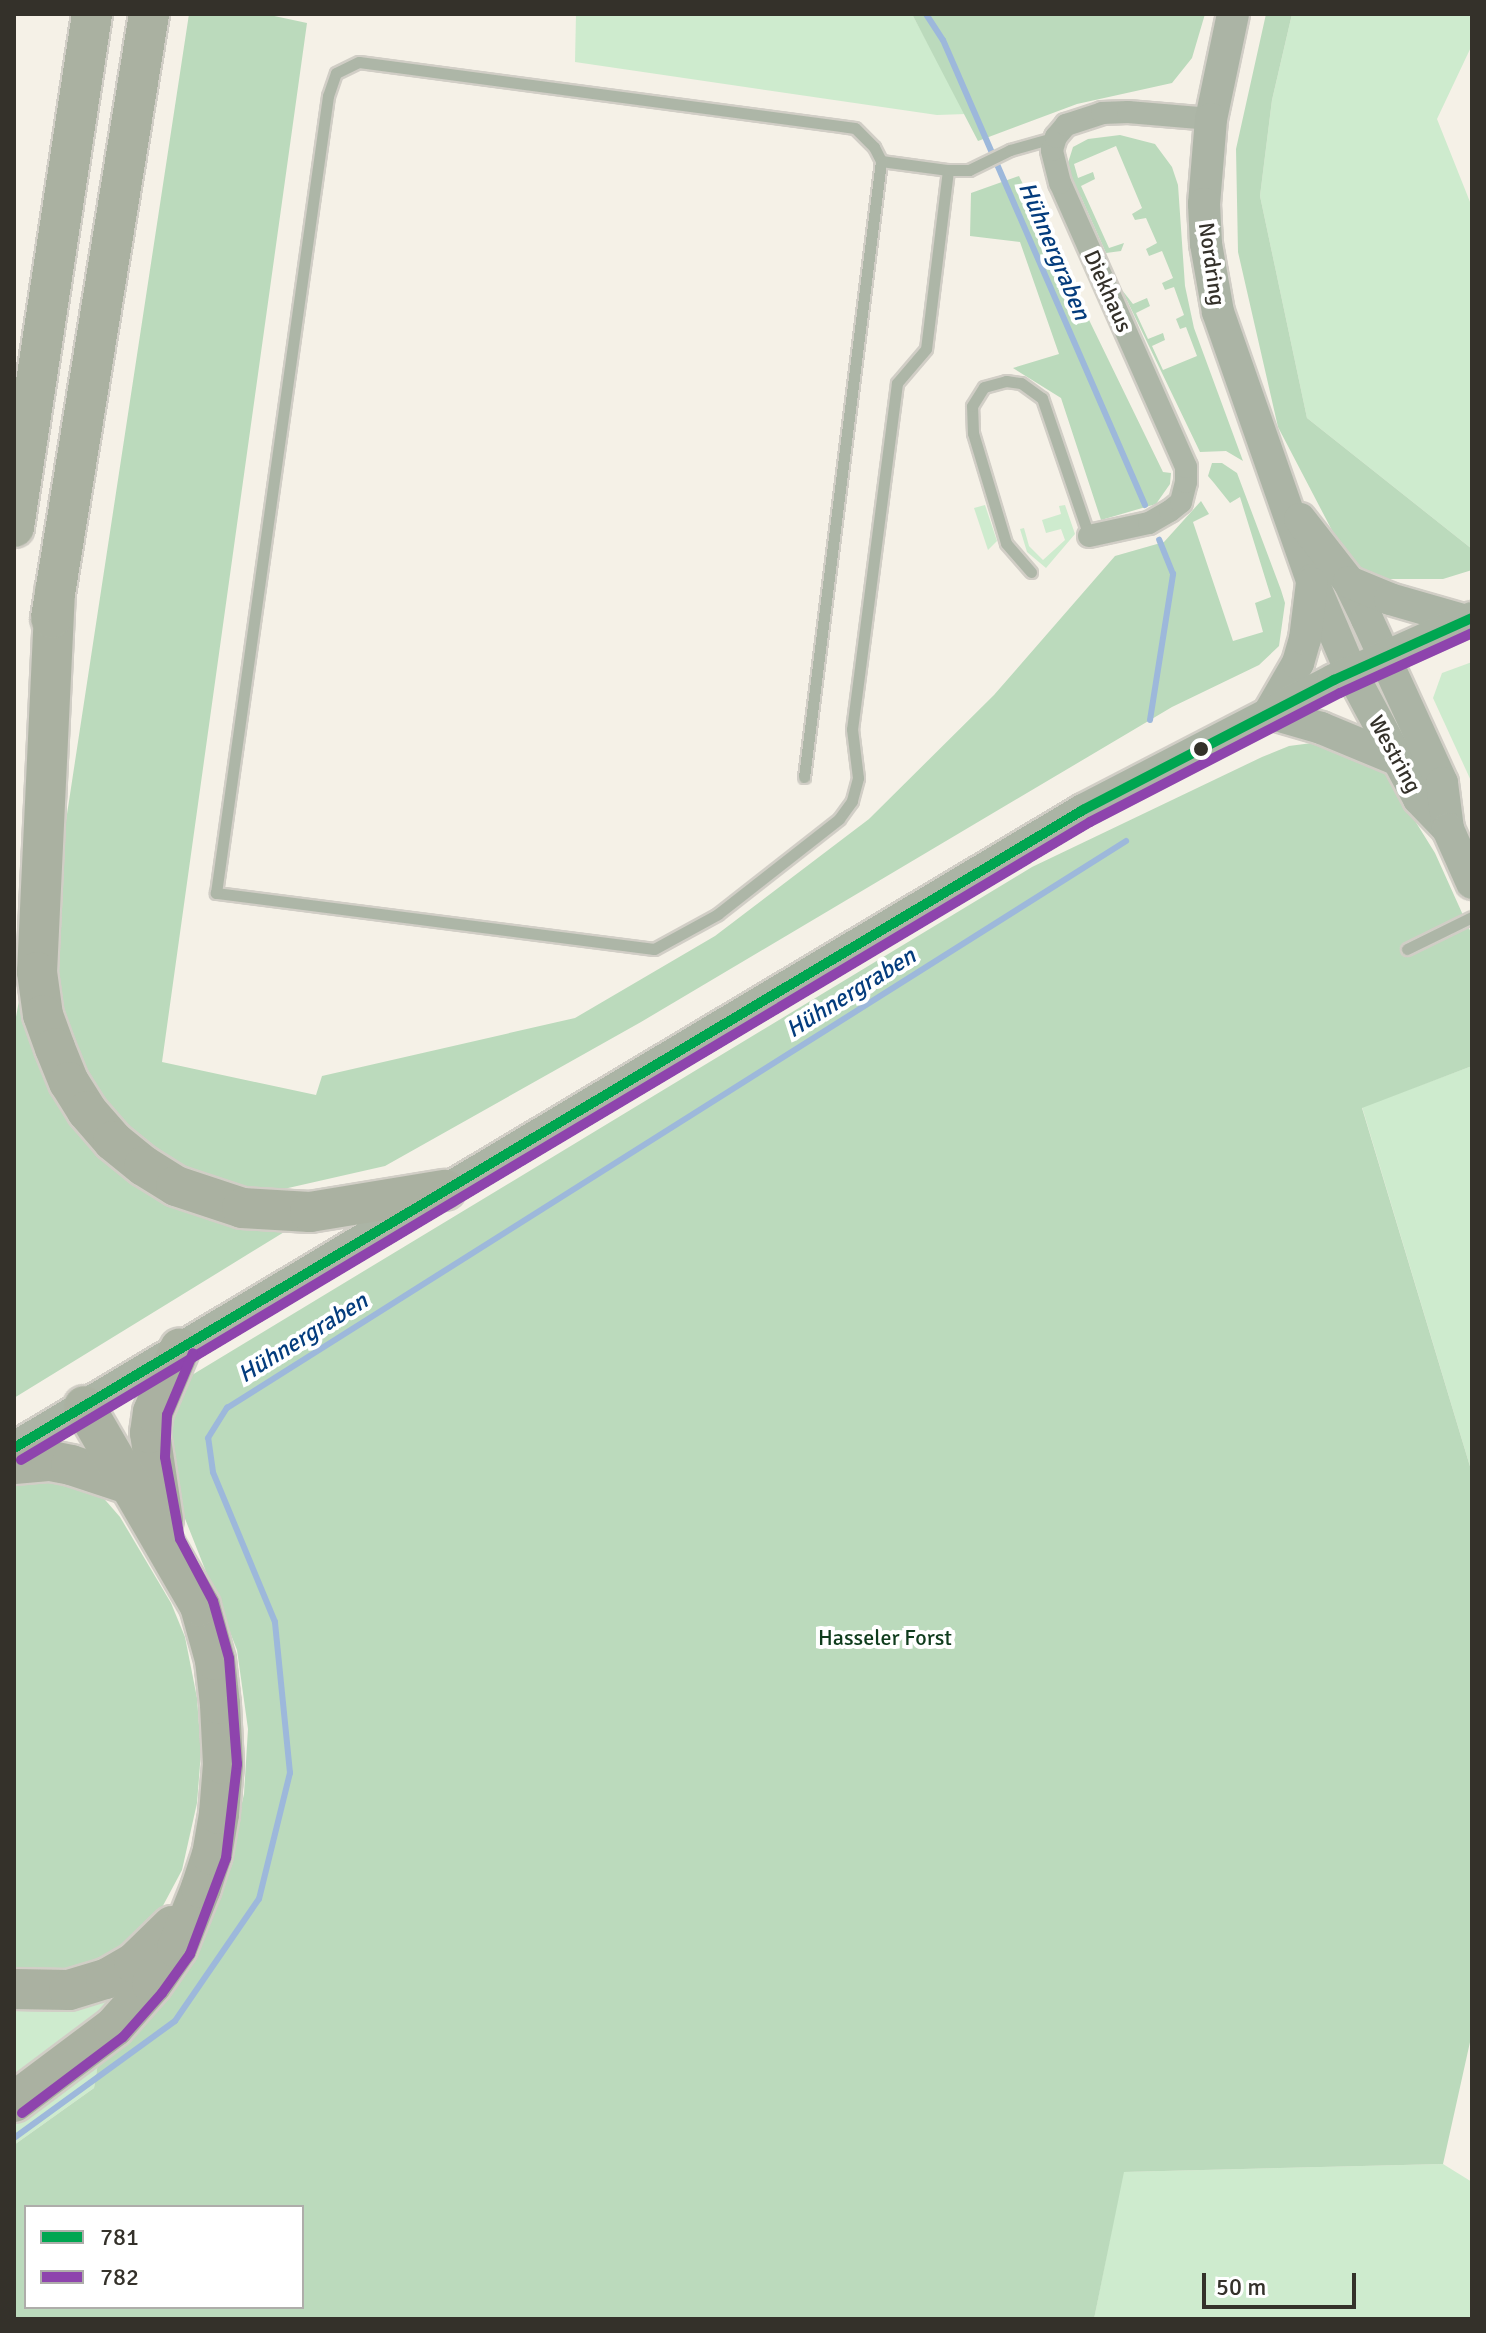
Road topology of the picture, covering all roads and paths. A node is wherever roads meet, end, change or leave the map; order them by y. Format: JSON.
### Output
{"nodes":[{"id":1,"x":92,"y":14,"type":"edge"},
{"id":2,"x":149,"y":14,"type":"edge"},
{"id":3,"x":1233,"y":14,"type":"edge"},
{"id":4,"x":1211,"y":119,"type":"junction"},
{"id":5,"x":1056,"y":137,"type":"junction"},
{"id":6,"x":881,"y":161,"type":"junction"},
{"id":7,"x":948,"y":170,"type":"junction"},
{"id":8,"x":1288,"y":504,"type":"junction"},
{"id":9,"x":15,"y":521,"type":"edge"},
{"id":10,"x":1089,"y":536,"type":"joint"},
{"id":11,"x":1031,"y":572,"type":"dead end"},
{"id":12,"x":1312,"y":580,"type":"junction"},
{"id":13,"x":1349,"y":582,"type":"junction"},
{"id":14,"x":55,"y":591,"type":"junction"},
{"id":15,"x":1469,"y":619,"type":"edge"},
{"id":16,"x":1385,"y":656,"type":"junction"},
{"id":17,"x":1351,"y":672,"type":"junction"},
{"id":18,"x":1269,"y":713,"type":"junction"},
{"id":19,"x":1396,"y":759,"type":"junction"},
{"id":20,"x":804,"y":777,"type":"dead end"},
{"id":21,"x":1448,"y":829,"type":"junction"},
{"id":22,"x":14,"y":843,"type":"edge"},
{"id":23,"x":1472,"y":883,"type":"edge"},
{"id":24,"x":1472,"y":917,"type":"edge"},
{"id":25,"x":1407,"y":949,"type":"dead end"},
{"id":26,"x":445,"y":1190,"type":"junction"},
{"id":27,"x":180,"y":1348,"type":"junction"},
{"id":28,"x":84,"y":1406,"type":"junction"},
{"id":29,"x":14,"y":1448,"type":"edge"},
{"id":30,"x":14,"y":1464,"type":"edge"},
{"id":31,"x":131,"y":1485,"type":"junction"},
{"id":32,"x":167,"y":1544,"type":"junction"},
{"id":33,"x":201,"y":1888,"type":"junction"},
{"id":34,"x":14,"y":1989,"type":"edge"},
{"id":35,"x":14,"y":2102,"type":"edge"}],
"edges":[{"from":1,"to":9,"type":"highway"},
{"from":2,"to":14,"type":"highway"},
{"from":3,"to":4,"type":"main road","name":"Nordring"},
{"from":4,"to":5,"type":"street"},
{"from":4,"to":8,"type":"main road","name":"Nordring"},
{"from":5,"to":7,"type":"lane"},
{"from":5,"to":10,"type":"street","name":"Diekhaus"},
{"from":6,"to":7,"type":"lane"},
{"from":6,"to":7,"type":"lane"},
{"from":6,"to":20,"type":"lane"},
{"from":8,"to":12,"type":"main road","name":"Nordring"},
{"from":8,"to":13,"type":"main road","name":"Nordring"},
{"from":10,"to":11,"type":"lane"},
{"from":12,"to":17,"type":"main road","name":"Nordring"},
{"from":12,"to":18,"type":"main road"},
{"from":13,"to":15,"type":"main road"},
{"from":13,"to":16,"type":"main road","name":"Nordring"},
{"from":14,"to":22,"type":"highway"},
{"from":14,"to":26,"type":"highway"},
{"from":15,"to":16,"type":"main road"},
{"from":16,"to":17,"type":"main road"},
{"from":16,"to":21,"type":"main road","name":"Westring"},
{"from":17,"to":18,"type":"main road"},
{"from":17,"to":19,"type":"main road","name":"Westring"},
{"from":18,"to":19,"type":"main road"},
{"from":18,"to":26,"type":"main road"},
{"from":19,"to":21,"type":"main road","name":"Westring"},
{"from":21,"to":23,"type":"main road","name":"Westring"},
{"from":24,"to":25,"type":"lane"},
{"from":26,"to":27,"type":"main road"},
{"from":27,"to":28,"type":"main road"},
{"from":27,"to":32,"type":"highway"},
{"from":28,"to":29,"type":"main road"},
{"from":28,"to":31,"type":"highway"},
{"from":30,"to":31,"type":"highway"},
{"from":31,"to":32,"type":"highway"},
{"from":32,"to":33,"type":"highway"},
{"from":33,"to":34,"type":"highway"},
{"from":33,"to":35,"type":"highway"}]}
